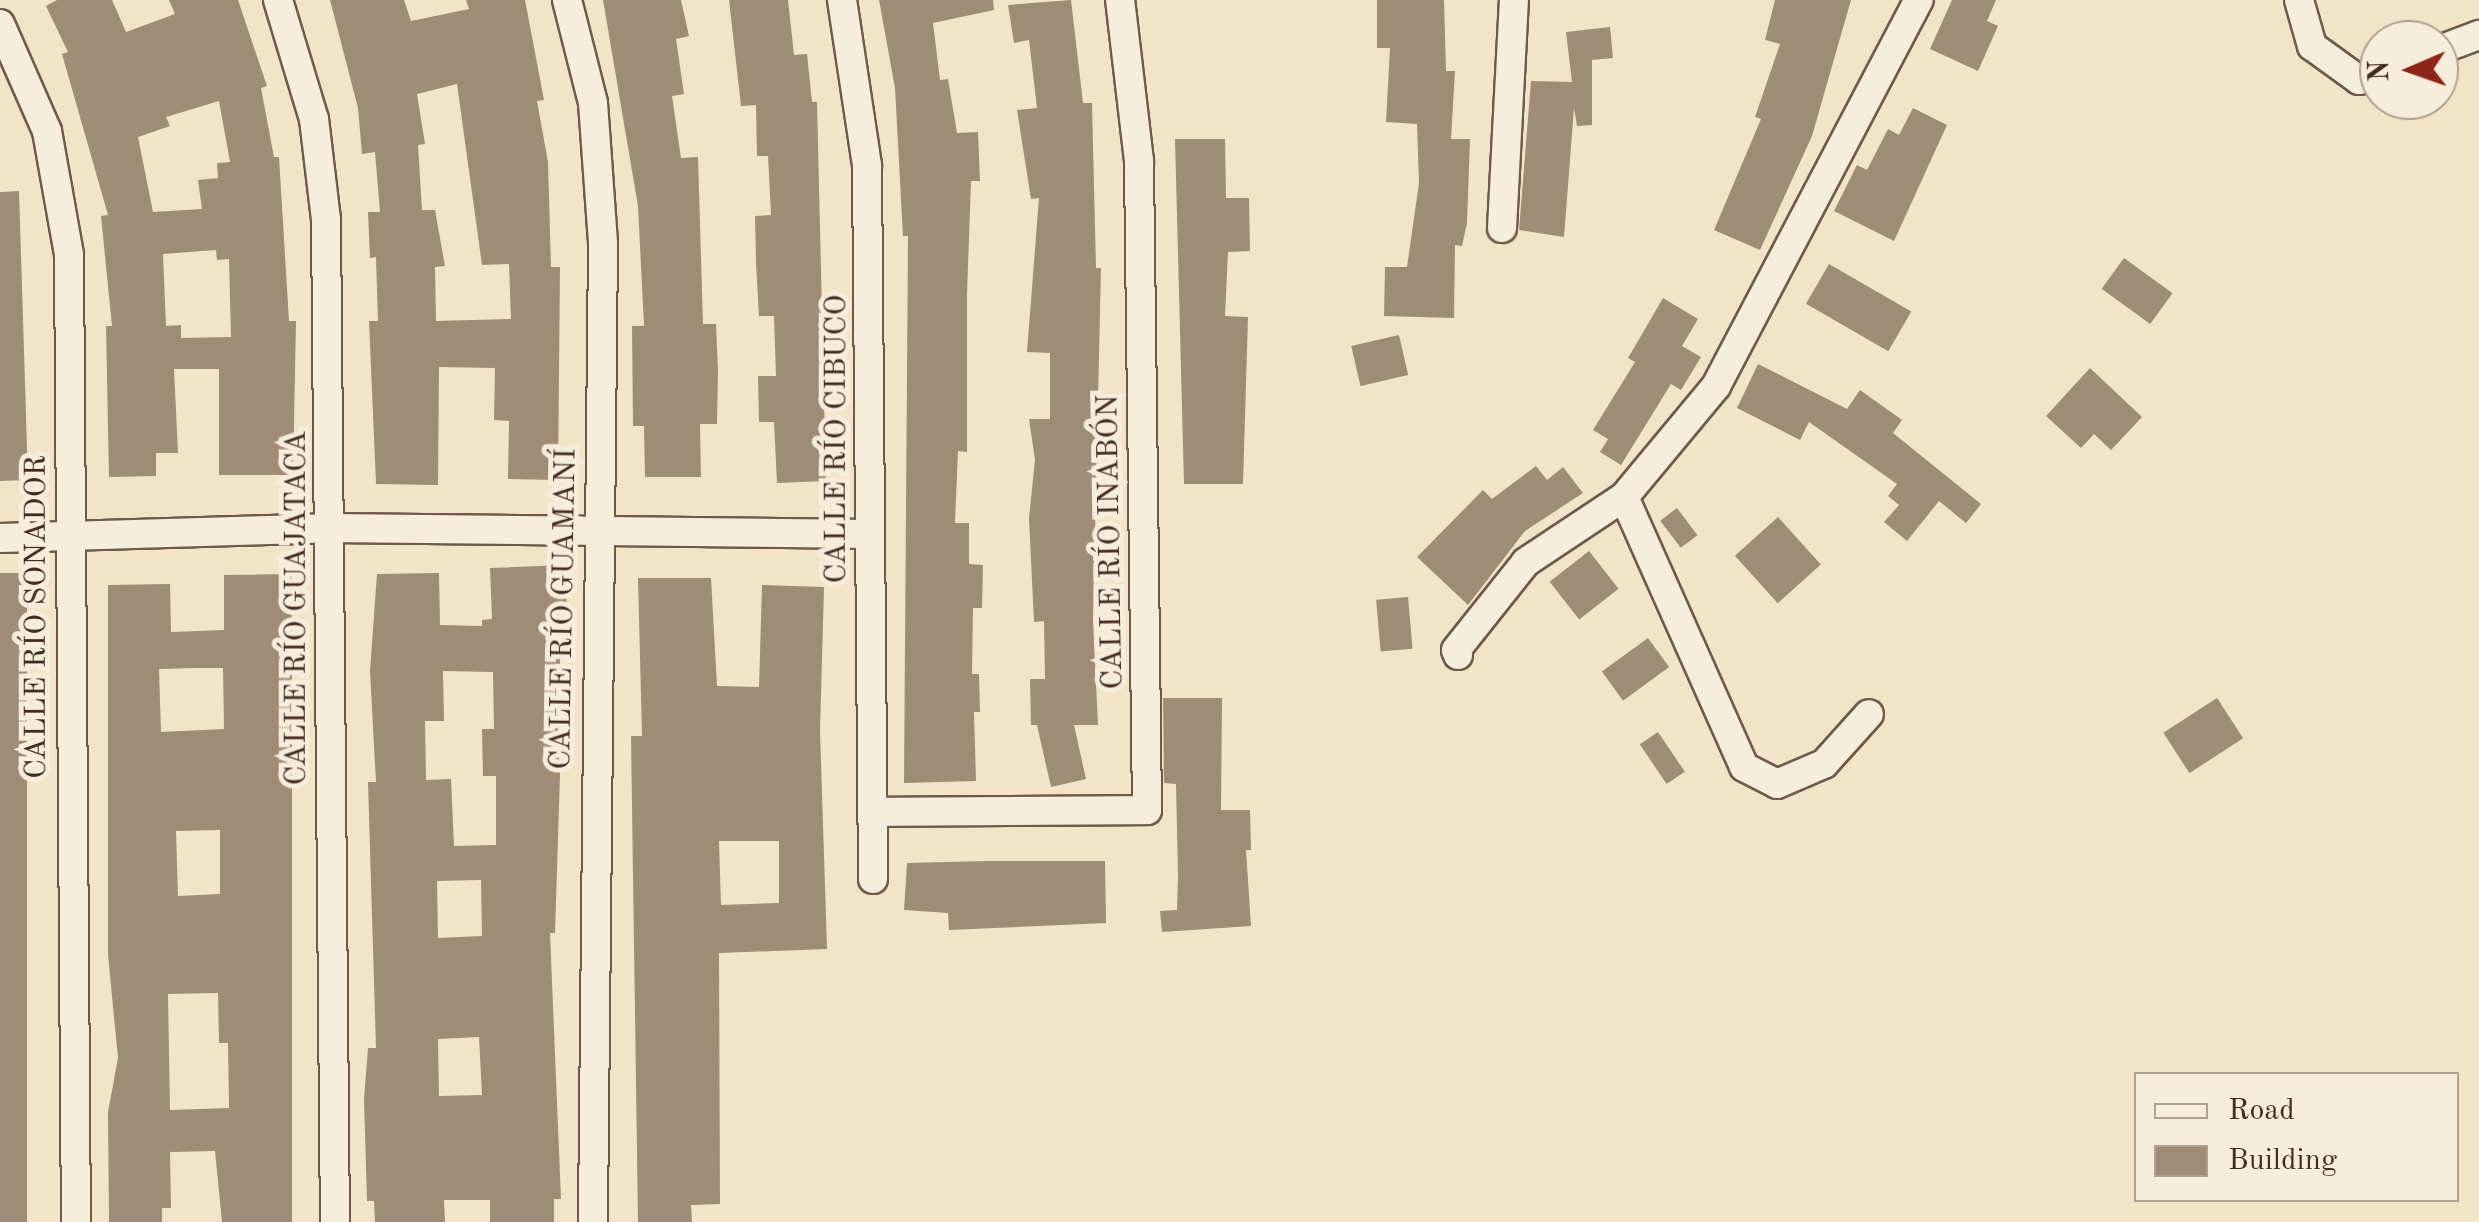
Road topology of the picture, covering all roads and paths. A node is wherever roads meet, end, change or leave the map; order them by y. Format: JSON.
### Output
{"nodes":[{"id":1,"x":278,"y":0,"type":"edge"},
{"id":2,"x":567,"y":0,"type":"edge"},
{"id":3,"x":842,"y":0,"type":"edge"},
{"id":4,"x":1120,"y":0,"type":"edge"},
{"id":5,"x":1514,"y":0,"type":"edge"},
{"id":6,"x":1920,"y":0,"type":"edge"},
{"id":7,"x":2299,"y":0,"type":"edge"},
{"id":8,"x":0,"y":24,"type":"edge"},
{"id":9,"x":2359,"y":80,"type":"edge"},
{"id":10,"x":1502,"y":228,"type":"dead end"},
{"id":11,"x":1624,"y":496,"type":"junction"},
{"id":12,"x":328,"y":528,"type":"junction"},
{"id":13,"x":596,"y":530,"type":"junction"},
{"id":14,"x":68,"y":534,"type":"junction"},
{"id":15,"x":870,"y":534,"type":"junction"},
{"id":16,"x":0,"y":538,"type":"edge"},
{"id":17,"x":1458,"y":655,"type":"dead end"},
{"id":18,"x":1869,"y":714,"type":"dead end"},
{"id":19,"x":872,"y":812,"type":"junction"},
{"id":20,"x":872,"y":879,"type":"dead end"},
{"id":21,"x":76,"y":1222,"type":"edge"},
{"id":22,"x":335,"y":1222,"type":"edge"},
{"id":23,"x":593,"y":1222,"type":"edge"}],
"edges":[{"from":1,"to":12,"type":"street","name":"CALLE RÍO GUAJATACA"},
{"from":2,"to":13,"type":"street","name":"CALLE RÍO GUAMANÍ"},
{"from":3,"to":15,"type":"street","name":"CALLE RÍO CIBUCO"},
{"from":4,"to":19,"type":"street","name":"CALLE RÍO INABÓN"},
{"from":5,"to":10,"type":"street"},
{"from":6,"to":11,"type":"street"},
{"from":7,"to":9,"type":"street"},
{"from":8,"to":14,"type":"street","name":"CALLE RÍO SONADOR"},
{"from":11,"to":17,"type":"street"},
{"from":11,"to":18,"type":"street"},
{"from":12,"to":13,"type":"street"},
{"from":12,"to":14,"type":"street"},
{"from":12,"to":22,"type":"street","name":"CALLE RÍO GUAJATACA"},
{"from":13,"to":15,"type":"street"},
{"from":13,"to":23,"type":"street","name":"CALLE RÍO GUAMANÍ"},
{"from":14,"to":16,"type":"street"},
{"from":14,"to":21,"type":"street","name":"CALLE RÍO SONADOR"},
{"from":15,"to":19,"type":"street","name":"CALLE RÍO CIBUCO"},
{"from":19,"to":20,"type":"street","name":"CALLE RÍO CIBUCO"}]}
